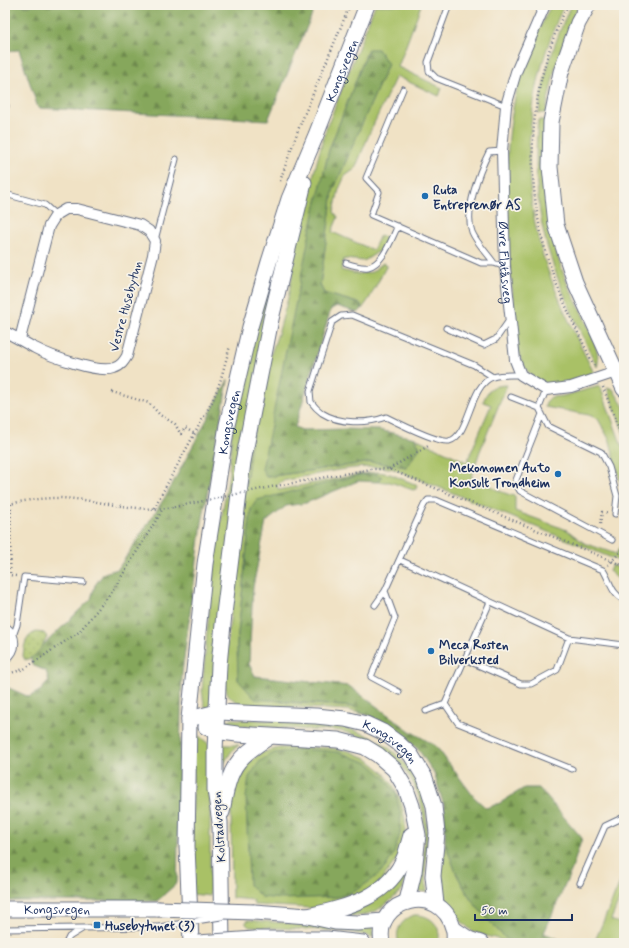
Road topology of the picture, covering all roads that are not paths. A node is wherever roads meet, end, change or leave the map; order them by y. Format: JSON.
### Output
{"nodes":[{"id":1,"x":367,"y":5,"type":"edge"},
{"id":2,"x":449,"y":5,"type":"edge"},
{"id":3,"x":545,"y":5,"type":"edge"},
{"id":4,"x":588,"y":5,"type":"edge"},
{"id":5,"x":403,"y":89,"type":"dead end"},
{"id":6,"x":506,"y":106,"type":"junction"},
{"id":7,"x":316,"y":135,"type":"junction"},
{"id":8,"x":502,"y":151,"type":"junction"},
{"id":9,"x":176,"y":159,"type":"dead end"},
{"id":10,"x":5,"y":194,"type":"edge"},
{"id":11,"x":56,"y":214,"type":"junction"},
{"id":12,"x":398,"y":226,"type":"junction"},
{"id":13,"x":155,"y":241,"type":"junction"},
{"id":14,"x":346,"y":263,"type":"dead end"},
{"id":15,"x":494,"y":263,"type":"junction"},
{"id":16,"x":505,"y":267,"type":"junction"},
{"id":17,"x":510,"y":318,"type":"junction"},
{"id":18,"x":446,"y":328,"type":"dead end"},
{"id":19,"x":5,"y":332,"type":"edge"},
{"id":20,"x":20,"y":339,"type":"junction"},
{"id":21,"x":616,"y":372,"type":"junction"},
{"id":22,"x":521,"y":375,"type":"junction"},
{"id":23,"x":493,"y":377,"type":"junction"},
{"id":24,"x":624,"y":389,"type":"edge"},
{"id":25,"x":546,"y":390,"type":"junction"},
{"id":26,"x":511,"y":397,"type":"dead end"},
{"id":27,"x":539,"y":408,"type":"junction"},
{"id":28,"x":542,"y":414,"type":"junction"},
{"id":29,"x":615,"y":514,"type":"dead end"},
{"id":30,"x":612,"y":540,"type":"dead end"},
{"id":31,"x":400,"y":560,"type":"junction"},
{"id":32,"x":83,"y":582,"type":"dead end"},
{"id":33,"x":385,"y":591,"type":"junction"},
{"id":34,"x":624,"y":600,"type":"edge"},
{"id":35,"x":490,"y":602,"type":"junction"},
{"id":36,"x":375,"y":605,"type":"dead end"},
{"id":37,"x":5,"y":628,"type":"edge"},
{"id":38,"x":13,"y":637,"type":"junction"},
{"id":39,"x":569,"y":638,"type":"junction"},
{"id":40,"x":624,"y":645,"type":"edge"},
{"id":41,"x":5,"y":658,"type":"edge"},
{"id":42,"x":464,"y":659,"type":"junction"},
{"id":43,"x":399,"y":692,"type":"dead end"},
{"id":44,"x":445,"y":704,"type":"junction"},
{"id":45,"x":426,"y":711,"type":"dead end"},
{"id":46,"x":216,"y":712,"type":"junction"},
{"id":47,"x":189,"y":719,"type":"junction"},
{"id":48,"x":215,"y":731,"type":"junction"},
{"id":49,"x":269,"y":737,"type":"junction"},
{"id":50,"x":572,"y":769,"type":"dead end"},
{"id":51,"x":624,"y":817,"type":"edge"},
{"id":52,"x":220,"y":822,"type":"junction"},
{"id":53,"x":415,"y":823,"type":"junction"},
{"id":54,"x":580,"y":884,"type":"dead end"},
{"id":55,"x":406,"y":901,"type":"junction"},
{"id":56,"x":436,"y":904,"type":"junction"},
{"id":57,"x":5,"y":909,"type":"edge"},
{"id":58,"x":254,"y":912,"type":"junction"},
{"id":59,"x":308,"y":916,"type":"junction"},
{"id":60,"x":384,"y":921,"type":"junction"},
{"id":61,"x":83,"y":928,"type":"junction"},
{"id":62,"x":5,"y":929,"type":"edge"},
{"id":63,"x":454,"y":936,"type":"edge"},
{"id":64,"x":66,"y":943,"type":"edge"},
{"id":65,"x":190,"y":943,"type":"edge"},
{"id":66,"x":198,"y":943,"type":"edge"},
{"id":67,"x":222,"y":943,"type":"edge"},
{"id":68,"x":363,"y":943,"type":"edge"},
{"id":69,"x":382,"y":943,"type":"edge"},
{"id":70,"x":481,"y":943,"type":"edge"}],
"edges":[{"from":1,"to":7,"type":"street","name":"Kongsvegen"},
{"from":2,"to":6,"type":"lane"},
{"from":3,"to":6,"type":"street","name":"Øvre Flatåsveg"},
{"from":4,"to":21,"type":"street"},
{"from":5,"to":12,"type":"lane"},
{"from":6,"to":8,"type":"street","name":"Øvre Flatåsveg"},
{"from":7,"to":46,"type":"street","name":"Kongsvegen"},
{"from":7,"to":47,"type":"street","name":"Kongsvegen"},
{"from":8,"to":15,"type":"lane"},
{"from":8,"to":16,"type":"street","name":"Øvre Flatåsveg"},
{"from":9,"to":13,"type":"lane","name":"Vestre Husebytun"},
{"from":10,"to":11,"type":"lane"},
{"from":11,"to":13,"type":"street"},
{"from":11,"to":20,"type":"street"},
{"from":12,"to":14,"type":"lane"},
{"from":12,"to":15,"type":"lane"},
{"from":13,"to":20,"type":"street","name":"Vestre Husebytun"},
{"from":15,"to":16,"type":"lane"},
{"from":16,"to":17,"type":"street","name":"Øvre Flatåsveg"},
{"from":17,"to":18,"type":"lane"},
{"from":17,"to":22,"type":"street","name":"Øvre Flatåsveg"},
{"from":19,"to":20,"type":"street","name":"Vestre Husebytun"},
{"from":21,"to":24,"type":"street"},
{"from":21,"to":25,"type":"street"},
{"from":22,"to":23,"type":"lane"},
{"from":22,"to":25,"type":"street"},
{"from":23,"to":23,"type":"lane"},
{"from":25,"to":27,"type":"lane"},
{"from":26,"to":27,"type":"lane"},
{"from":27,"to":28,"type":"lane"},
{"from":28,"to":29,"type":"lane"},
{"from":28,"to":30,"type":"lane"},
{"from":31,"to":33,"type":"lane"},
{"from":31,"to":34,"type":"lane"},
{"from":31,"to":35,"type":"lane"},
{"from":32,"to":38,"type":"lane"},
{"from":33,"to":36,"type":"lane"},
{"from":33,"to":43,"type":"lane"},
{"from":35,"to":39,"type":"lane"},
{"from":35,"to":42,"type":"lane"},
{"from":37,"to":38,"type":"street"},
{"from":38,"to":41,"type":"street"},
{"from":39,"to":40,"type":"lane"},
{"from":39,"to":42,"type":"lane"},
{"from":42,"to":44,"type":"lane"},
{"from":44,"to":45,"type":"lane"},
{"from":44,"to":50,"type":"lane"},
{"from":46,"to":47,"type":"street","name":"Kongsvegen"},
{"from":46,"to":48,"type":"street","name":"Kolstadvegen"},
{"from":46,"to":56,"type":"street","name":"Kongsvegen"},
{"from":47,"to":48,"type":"street","name":"Kongsvegen"},
{"from":47,"to":65,"type":"street"},
{"from":48,"to":49,"type":"street","name":"Kongsvegen"},
{"from":48,"to":52,"type":"street","name":"Kolstadvegen"},
{"from":49,"to":52,"type":"street"},
{"from":49,"to":53,"type":"street","name":"Kongsvegen"},
{"from":51,"to":54,"type":"lane"},
{"from":52,"to":67,"type":"street","name":"Kolstadvegen"},
{"from":53,"to":55,"type":"street","name":"Kongsvegen"},
{"from":53,"to":59,"type":"street"},
{"from":55,"to":56,"type":"street"},
{"from":55,"to":60,"type":"street"},
{"from":56,"to":63,"type":"street"},
{"from":57,"to":58,"type":"street","name":"Kongsvegen","bridge":true},
{"from":58,"to":59,"type":"street","name":"Kongsvegen"},
{"from":58,"to":61,"type":"lane","bridge":true},
{"from":59,"to":60,"type":"street"},
{"from":60,"to":69,"type":"street"},
{"from":61,"to":62,"type":"lane"},
{"from":61,"to":64,"type":"lane"},
{"from":63,"to":70,"type":"street"},
{"from":66,"to":68,"type":"street","bridge":true}]}
